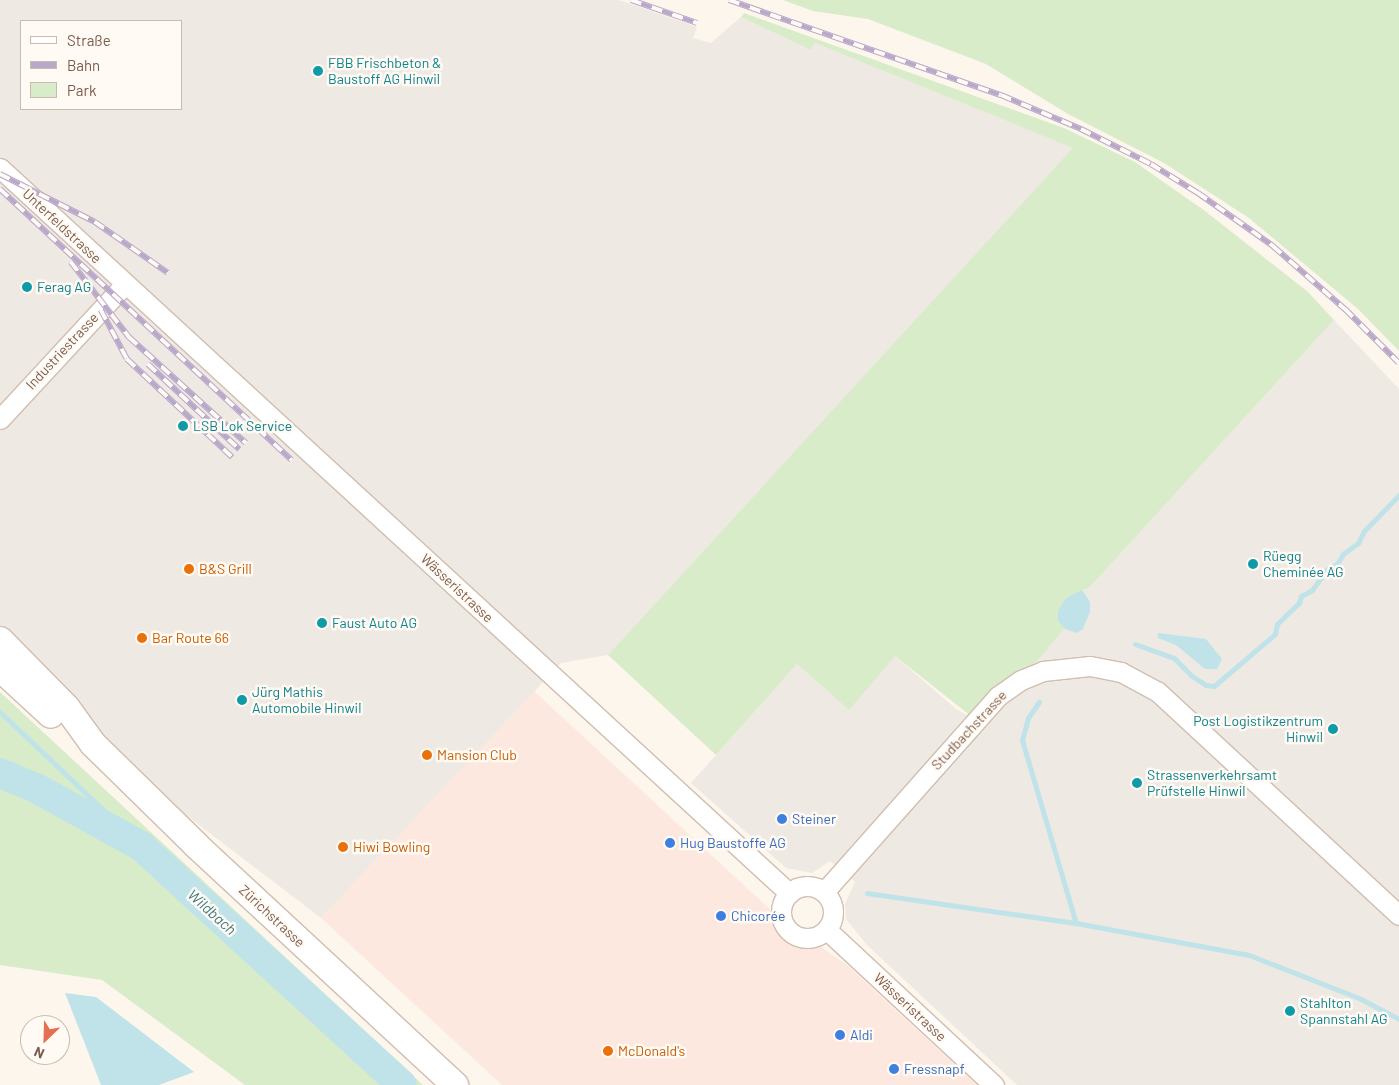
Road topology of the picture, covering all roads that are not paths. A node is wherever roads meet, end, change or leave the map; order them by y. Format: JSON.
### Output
{"nodes":[{"id":1,"x":0,"y":168,"type":"edge"},
{"id":2,"x":125,"y":284,"type":"junction"},
{"id":3,"x":0,"y":419,"type":"edge"},
{"id":4,"x":0,"y":640,"type":"edge"},
{"id":5,"x":0,"y":668,"type":"edge"},
{"id":6,"x":93,"y":744,"type":"junction"},
{"id":7,"x":824,"y":892,"type":"junction"},
{"id":8,"x":789,"y":893,"type":"junction"},
{"id":9,"x":1399,"y":914,"type":"edge"},
{"id":10,"x":827,"y":930,"type":"junction"},
{"id":11,"x":455,"y":1085,"type":"edge"},
{"id":12,"x":994,"y":1085,"type":"edge"}],
"edges":[{"from":1,"to":2,"type":"street","name":"Unterfeldstrasse"},
{"from":2,"to":3,"type":"street","name":"Industriestrasse"},
{"from":2,"to":8,"type":"street","name":"Wässeristrasse"},
{"from":4,"to":6,"type":"main road","name":"Zürichstrasse"},
{"from":5,"to":6,"type":"main road","name":"Zürichstrasse"},
{"from":6,"to":11,"type":"main road","name":"Zürichstrasse"},
{"from":7,"to":8,"type":"street"},
{"from":7,"to":9,"type":"street","name":"Studbachstrasse"},
{"from":7,"to":10,"type":"street"},
{"from":8,"to":10,"type":"street"},
{"from":10,"to":12,"type":"street","name":"Wässeristrasse"}]}
